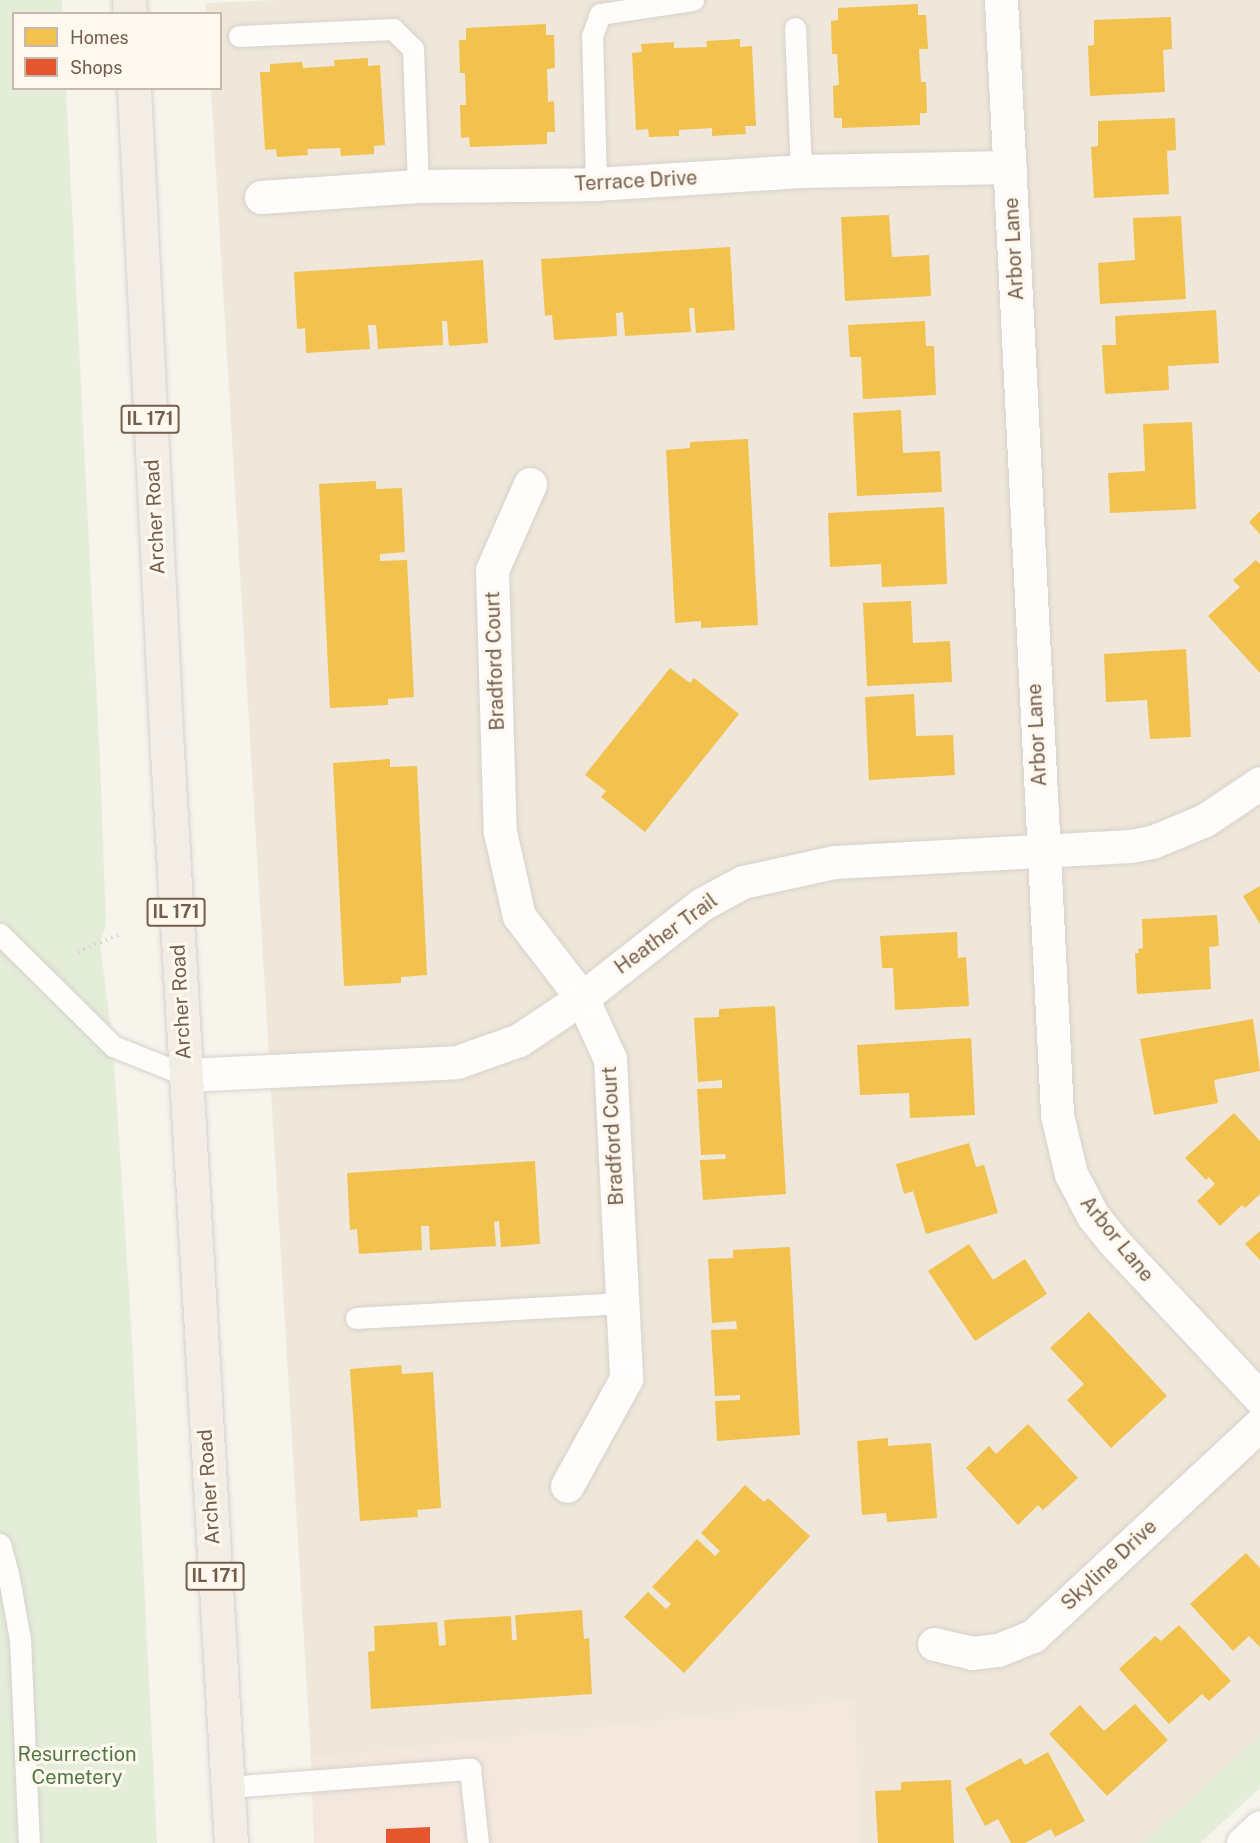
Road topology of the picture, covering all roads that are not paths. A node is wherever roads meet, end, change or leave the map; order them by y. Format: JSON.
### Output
{"nodes":[{"id":1,"x":693,"y":0,"type":"edge"},
{"id":2,"x":1001,"y":0,"type":"edge"},
{"id":3,"x":795,"y":28,"type":"dead end"},
{"id":4,"x":239,"y":36,"type":"dead end"},
{"id":5,"x":134,"y":90,"type":"edge"},
{"id":6,"x":1010,"y":167,"type":"junction"},
{"id":7,"x":801,"y":171,"type":"junction"},
{"id":8,"x":596,"y":184,"type":"junction"},
{"id":9,"x":418,"y":186,"type":"junction"},
{"id":10,"x":261,"y":197,"type":"dead end"},
{"id":11,"x":530,"y":484,"type":"dead end"},
{"id":12,"x":1260,"y":783,"type":"edge"},
{"id":13,"x":1043,"y":852,"type":"junction"},
{"id":14,"x":0,"y":934,"type":"edge"},
{"id":15,"x":582,"y":998,"type":"junction"},
{"id":16,"x":185,"y":1075,"type":"junction"},
{"id":17,"x":622,"y":1303,"type":"junction"},
{"id":18,"x":356,"y":1318,"type":"dead end"},
{"id":19,"x":1260,"y":1398,"type":"edge"},
{"id":20,"x":1260,"y":1425,"type":"edge"},
{"id":21,"x":567,"y":1486,"type":"dead end"},
{"id":22,"x":0,"y":1544,"type":"edge"},
{"id":23,"x":934,"y":1644,"type":"dead end"},
{"id":24,"x":228,"y":1787,"type":"junction"},
{"id":25,"x":1260,"y":1827,"type":"edge"},
{"id":26,"x":29,"y":1843,"type":"edge"},
{"id":27,"x":231,"y":1843,"type":"edge"},
{"id":28,"x":478,"y":1843,"type":"edge"},
{"id":29,"x":1242,"y":1843,"type":"edge"}],
"edges":[{"from":1,"to":8,"type":"lane"},
{"from":2,"to":6,"type":"street","name":"Arbor Lane"},
{"from":3,"to":7,"type":"lane"},
{"from":4,"to":9,"type":"lane"},
{"from":5,"to":16,"type":"main road","name":"Archer Road","number":"IL 171"},
{"from":6,"to":7,"type":"street","name":"Terrace Drive"},
{"from":6,"to":13,"type":"street","name":"Arbor Lane"},
{"from":7,"to":8,"type":"street","name":"Terrace Drive"},
{"from":8,"to":9,"type":"street","name":"Terrace Drive"},
{"from":9,"to":10,"type":"street","name":"Terrace Drive"},
{"from":11,"to":15,"type":"street","name":"Bradford Court"},
{"from":12,"to":13,"type":"street","name":"Heather Trail"},
{"from":13,"to":15,"type":"street","name":"Heather Trail"},
{"from":13,"to":19,"type":"street","name":"Arbor Lane"},
{"from":14,"to":16,"type":"lane"},
{"from":15,"to":16,"type":"street","name":"Heather Trail"},
{"from":15,"to":17,"type":"street","name":"Bradford Court"},
{"from":16,"to":24,"type":"main road","name":"Archer Road","number":"IL 171"},
{"from":17,"to":18,"type":"lane"},
{"from":17,"to":21,"type":"street","name":"Bradford Court"},
{"from":20,"to":23,"type":"street","name":"Skyline Drive"},
{"from":22,"to":26,"type":"lane"},
{"from":24,"to":27,"type":"main road","name":"Archer Road","number":"IL 171"},
{"from":24,"to":28,"type":"lane"},
{"from":25,"to":29,"type":"street"}]}
